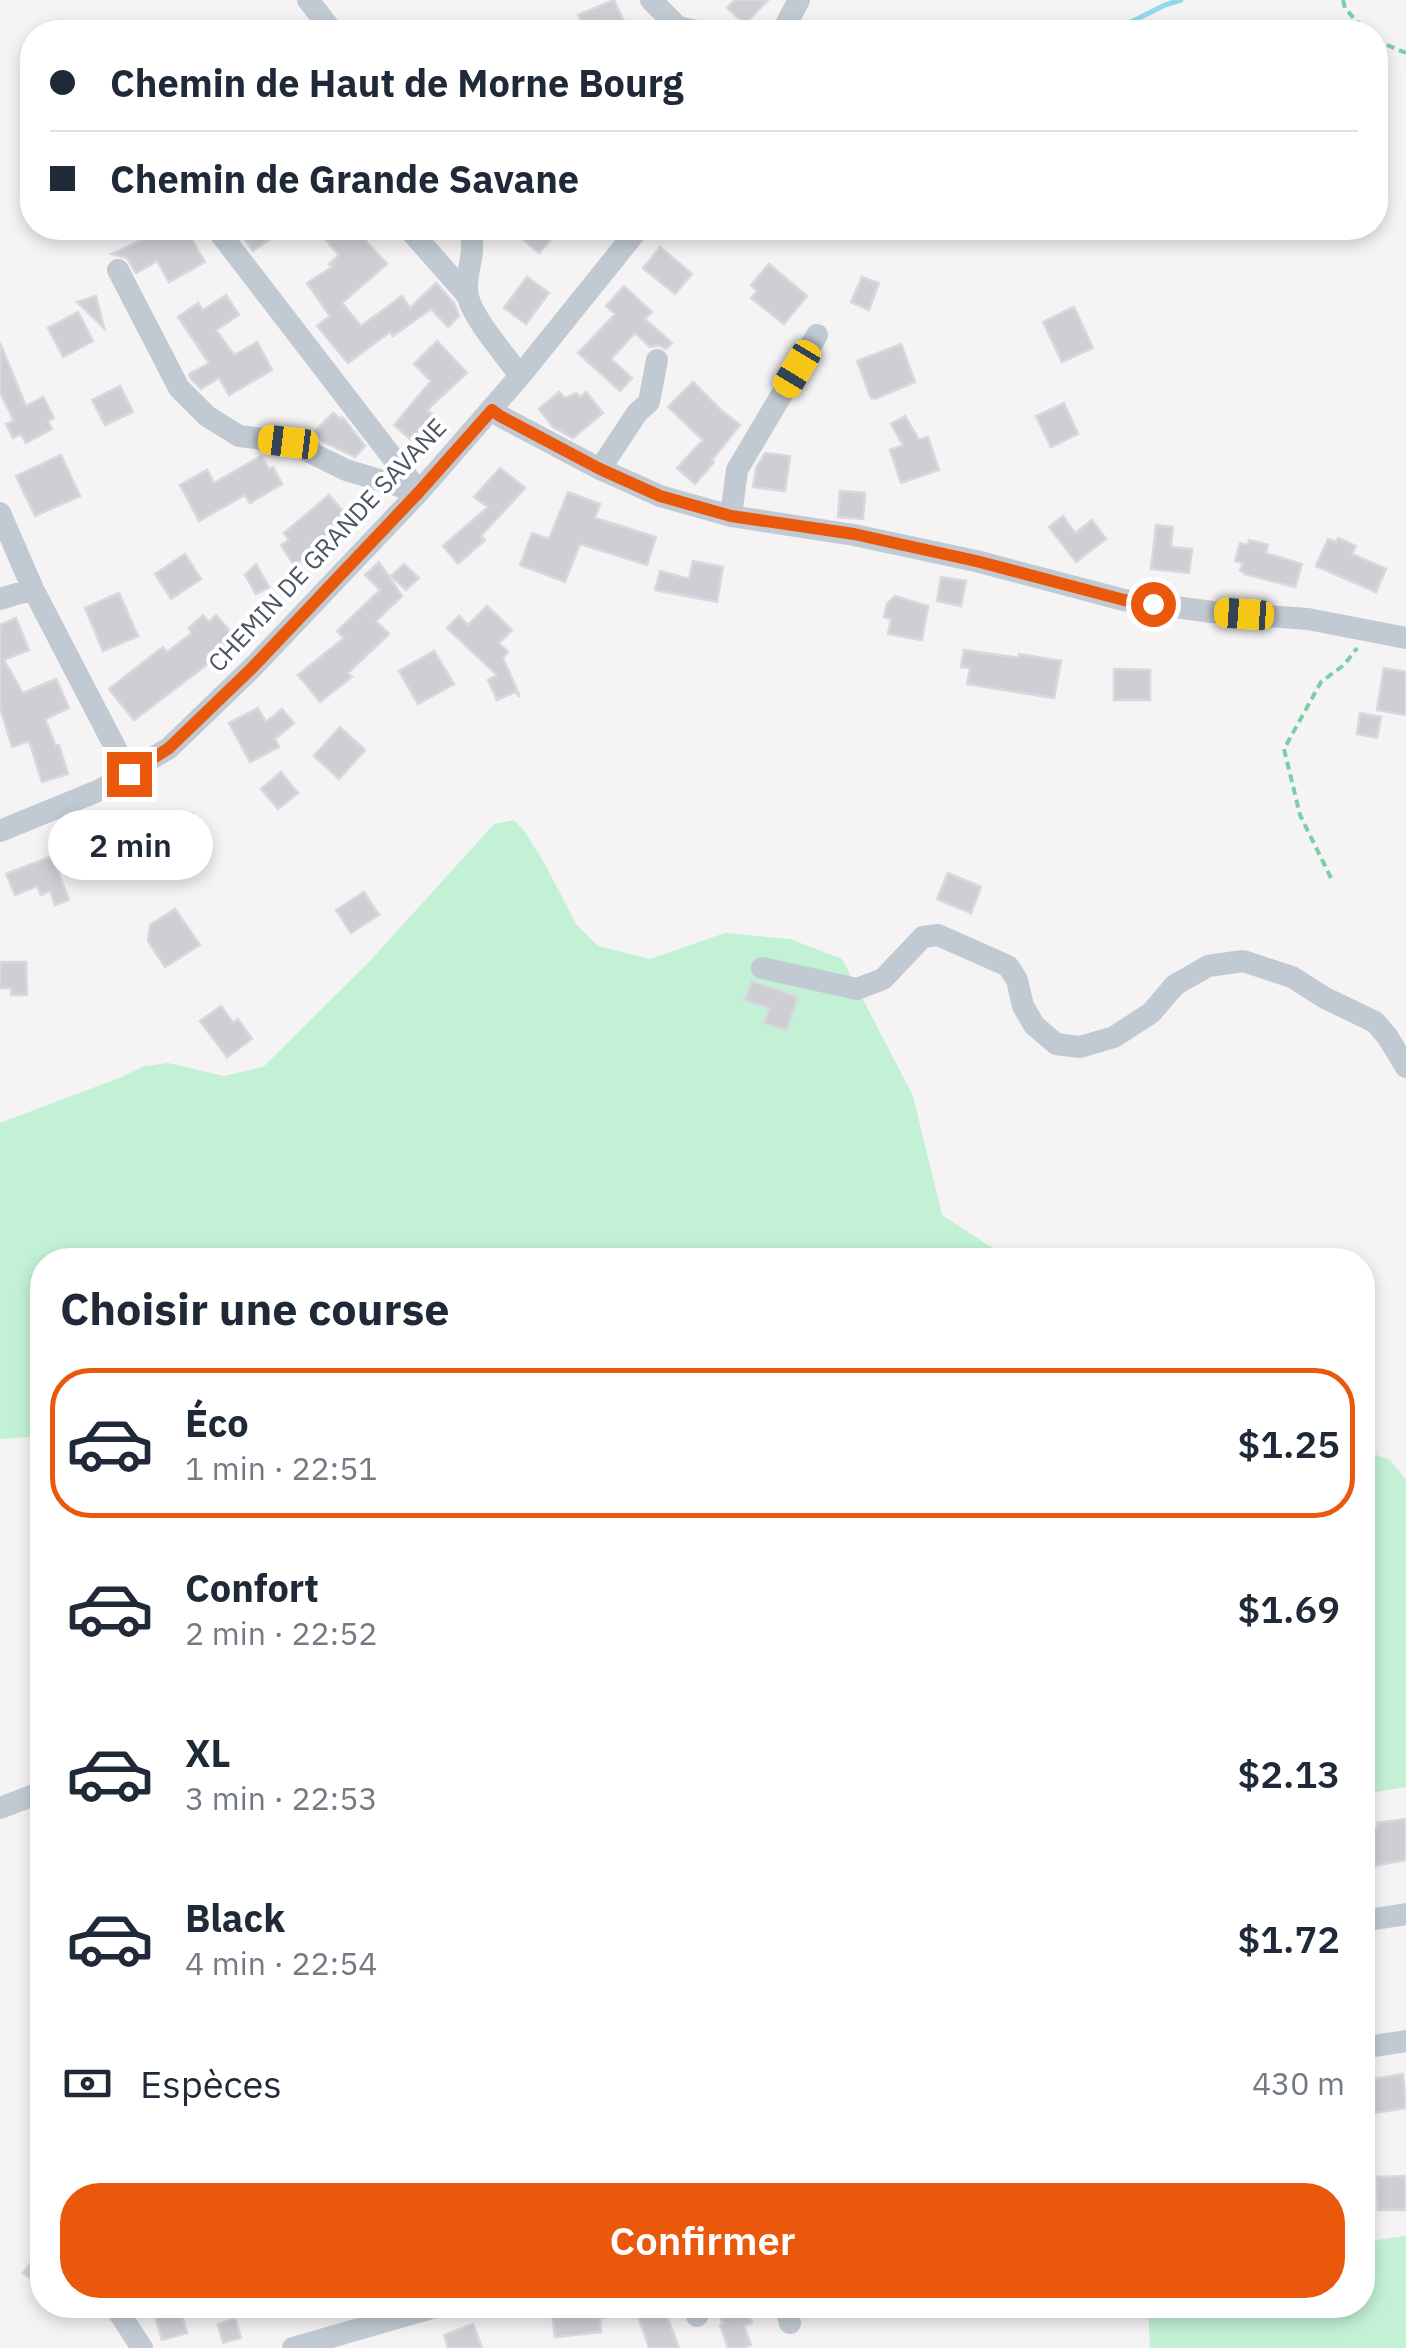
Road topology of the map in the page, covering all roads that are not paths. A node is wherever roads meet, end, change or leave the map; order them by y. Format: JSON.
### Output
{"nodes":[{"id":1,"x":308,"y":0,"type":"edge"},
{"id":2,"x":651,"y":0,"type":"edge"},
{"id":3,"x":324,"y":20,"type":"edge"},
{"id":4,"x":670,"y":20,"type":"edge"},
{"id":5,"x":225,"y":240,"type":"edge"},
{"id":6,"x":419,"y":240,"type":"edge"},
{"id":7,"x":473,"y":240,"type":"edge"},
{"id":8,"x":629,"y":240,"type":"edge"},
{"id":9,"x":118,"y":270,"type":"dead end"},
{"id":10,"x":467,"y":295,"type":"junction"},
{"id":11,"x":817,"y":335,"type":"dead end"},
{"id":12,"x":658,"y":360,"type":"dead end"},
{"id":13,"x":520,"y":376,"type":"junction"},
{"id":14,"x":492,"y":410,"type":"junction"},
{"id":15,"x":600,"y":469,"type":"junction"},
{"id":16,"x":419,"y":492,"type":"junction"},
{"id":17,"x":0,"y":513,"type":"edge"},
{"id":18,"x":731,"y":516,"type":"junction"},
{"id":19,"x":33,"y":589,"type":"junction"},
{"id":20,"x":0,"y":599,"type":"edge"},
{"id":21,"x":1406,"y":638,"type":"edge"},
{"id":22,"x":129,"y":774,"type":"junction"},
{"id":23,"x":0,"y":831,"type":"edge"},
{"id":24,"x":762,"y":968,"type":"dead end"},
{"id":25,"x":1406,"y":1067,"type":"edge"},
{"id":26,"x":30,"y":1797,"type":"edge"},
{"id":27,"x":0,"y":1808,"type":"edge"},
{"id":28,"x":1406,"y":1914,"type":"edge"},
{"id":29,"x":1375,"y":1919,"type":"edge"},
{"id":30,"x":1406,"y":2041,"type":"edge"},
{"id":31,"x":1375,"y":2046,"type":"edge"},
{"id":32,"x":122,"y":2318,"type":"edge"},
{"id":33,"x":397,"y":2318,"type":"edge"},
{"id":34,"x":142,"y":2348,"type":"edge"},
{"id":35,"x":293,"y":2348,"type":"edge"}],
"edges":[{"from":1,"to":3,"type":"street"},
{"from":2,"to":4,"type":"street"},
{"from":5,"to":16,"type":"street"},
{"from":6,"to":10,"type":"street"},
{"from":7,"to":10,"type":"street"},
{"from":8,"to":13,"type":"street","name":"CHEMIN DE GRANDE SAVANE"},
{"from":9,"to":16,"type":"street"},
{"from":10,"to":13,"type":"street"},
{"from":11,"to":18,"type":"street"},
{"from":12,"to":15,"type":"street"},
{"from":13,"to":14,"type":"street","name":"CHEMIN DE GRANDE SAVANE"},
{"from":14,"to":15,"type":"street"},
{"from":14,"to":16,"type":"street","name":"CHEMIN DE GRANDE SAVANE"},
{"from":15,"to":18,"type":"street"},
{"from":16,"to":22,"type":"street","name":"CHEMIN DE GRANDE SAVANE"},
{"from":17,"to":19,"type":"street"},
{"from":18,"to":21,"type":"street"},
{"from":19,"to":20,"type":"street"},
{"from":19,"to":22,"type":"street"},
{"from":22,"to":23,"type":"street","name":"CHEMIN DE GRANDE SAVANE"},
{"from":24,"to":25,"type":"street"},
{"from":26,"to":27,"type":"street"},
{"from":28,"to":29,"type":"street"},
{"from":30,"to":31,"type":"street"},
{"from":32,"to":34,"type":"street"},
{"from":33,"to":35,"type":"street"}]}
